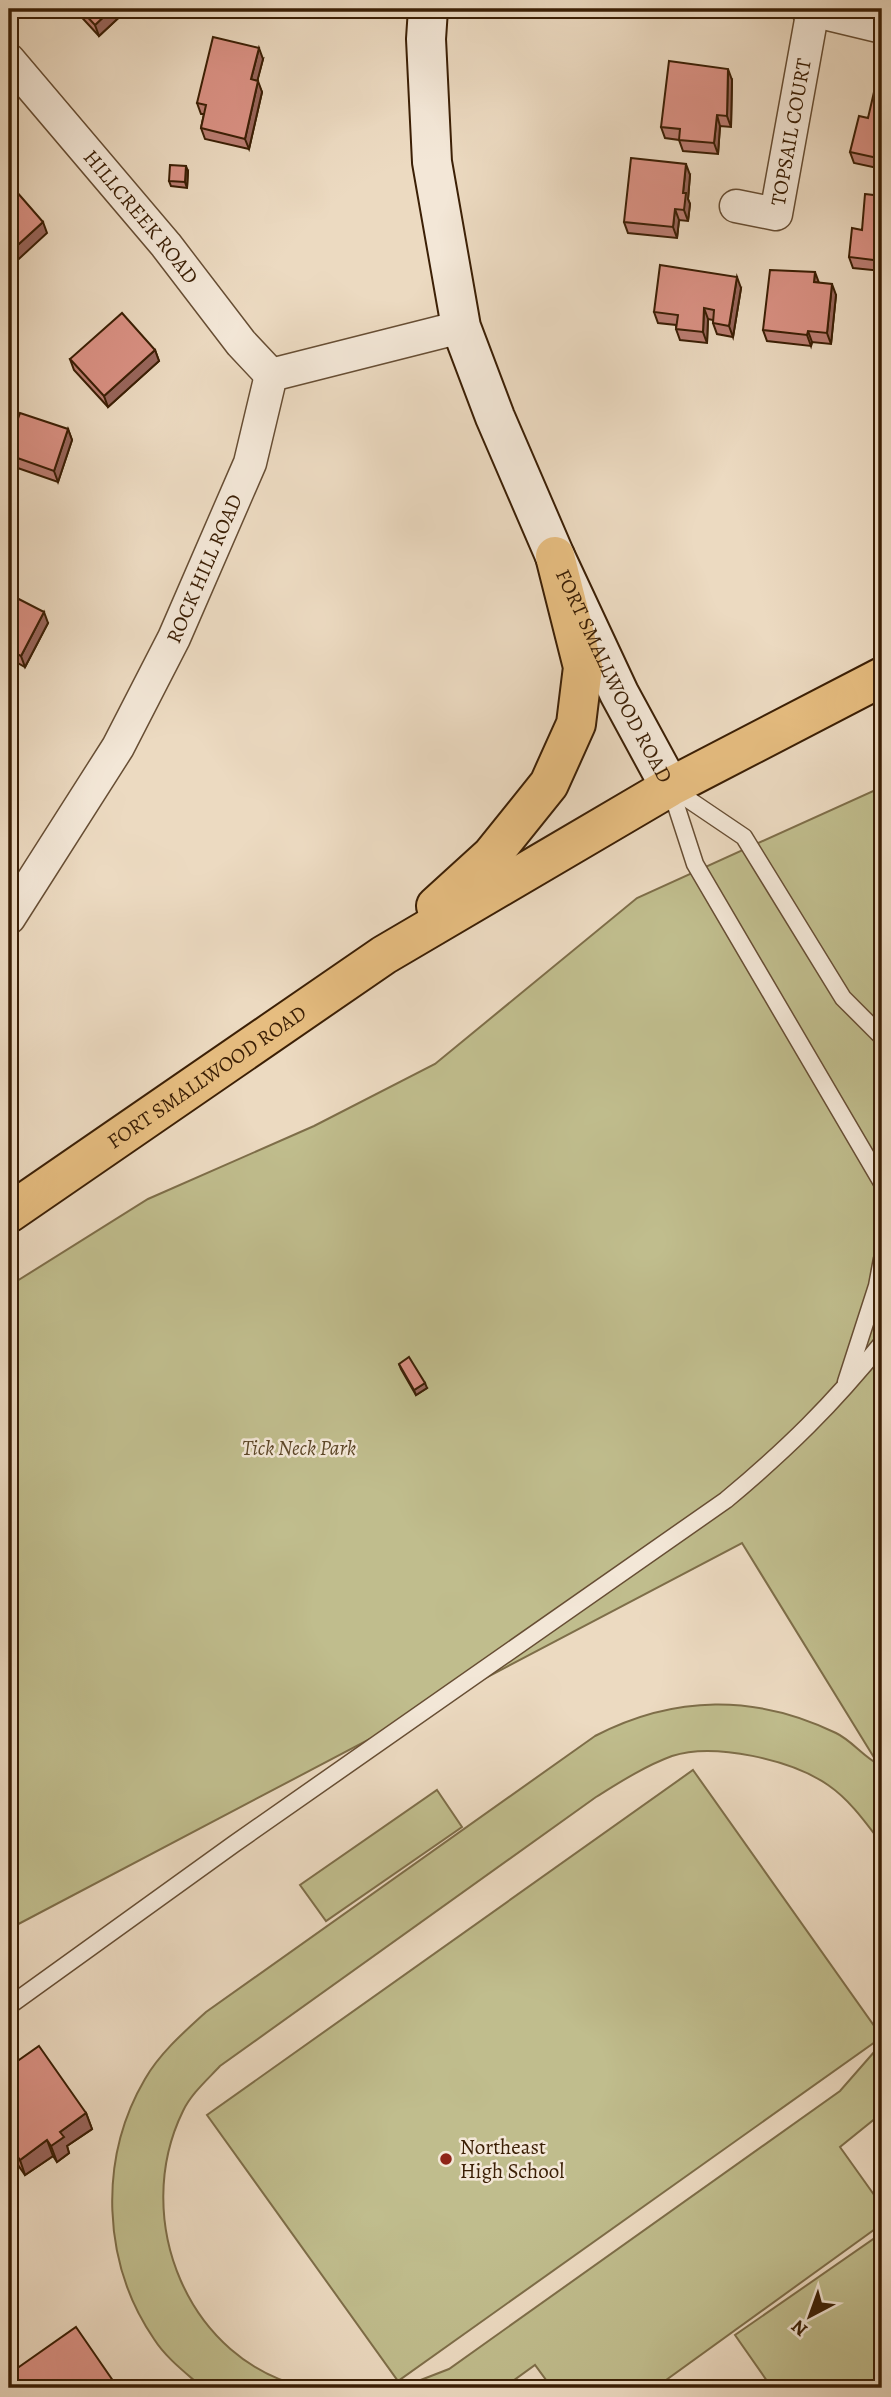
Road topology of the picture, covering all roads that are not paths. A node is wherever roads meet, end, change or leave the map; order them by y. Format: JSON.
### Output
{"nodes":[{"id":1,"x":428,"y":9,"type":"edge"},
{"id":2,"x":811,"y":9,"type":"edge"},
{"id":3,"x":882,"y":27,"type":"edge"},
{"id":4,"x":9,"y":60,"type":"edge"},
{"id":5,"x":736,"y":205,"type":"dead end"},
{"id":6,"x":461,"y":327,"type":"junction"},
{"id":7,"x":271,"y":375,"type":"junction"},
{"id":8,"x":555,"y":556,"type":"junction"},
{"id":9,"x":882,"y":677,"type":"edge"},
{"id":10,"x":670,"y":787,"type":"junction"},
{"id":11,"x":9,"y":918,"type":"edge"},
{"id":12,"x":384,"y":955,"type":"junction"},
{"id":13,"x":882,"y":1037,"type":"edge"},
{"id":14,"x":882,"y":1183,"type":"edge"},
{"id":15,"x":9,"y":1213,"type":"edge"},
{"id":16,"x":882,"y":1259,"type":"edge"},
{"id":17,"x":882,"y":1343,"type":"edge"},
{"id":18,"x":841,"y":1394,"type":"junction"},
{"id":19,"x":9,"y":2006,"type":"edge"}],
"edges":[{"from":1,"to":6,"type":"main road","name":"FORT SMALLWOOD ROAD"},
{"from":2,"to":3,"type":"street"},
{"from":2,"to":5,"type":"street","name":"TOPSAIL COURT"},
{"from":4,"to":7,"type":"street","name":"HILLCREEK ROAD"},
{"from":6,"to":7,"type":"street"},
{"from":6,"to":8,"type":"main road","name":"FORT SMALLWOOD ROAD"},
{"from":7,"to":11,"type":"street","name":"ROCK HILL ROAD"},
{"from":8,"to":10,"type":"main road","name":"FORT SMALLWOOD ROAD"},
{"from":8,"to":12,"type":"main road"},
{"from":9,"to":10,"type":"main road"},
{"from":10,"to":12,"type":"main road","name":"FORT SMALLWOOD ROAD"},
{"from":10,"to":13,"type":"lane"},
{"from":10,"to":14,"type":"lane"},
{"from":12,"to":15,"type":"main road","name":"FORT SMALLWOOD ROAD"},
{"from":16,"to":18,"type":"lane"},
{"from":17,"to":18,"type":"lane"},
{"from":18,"to":19,"type":"lane"}]}
